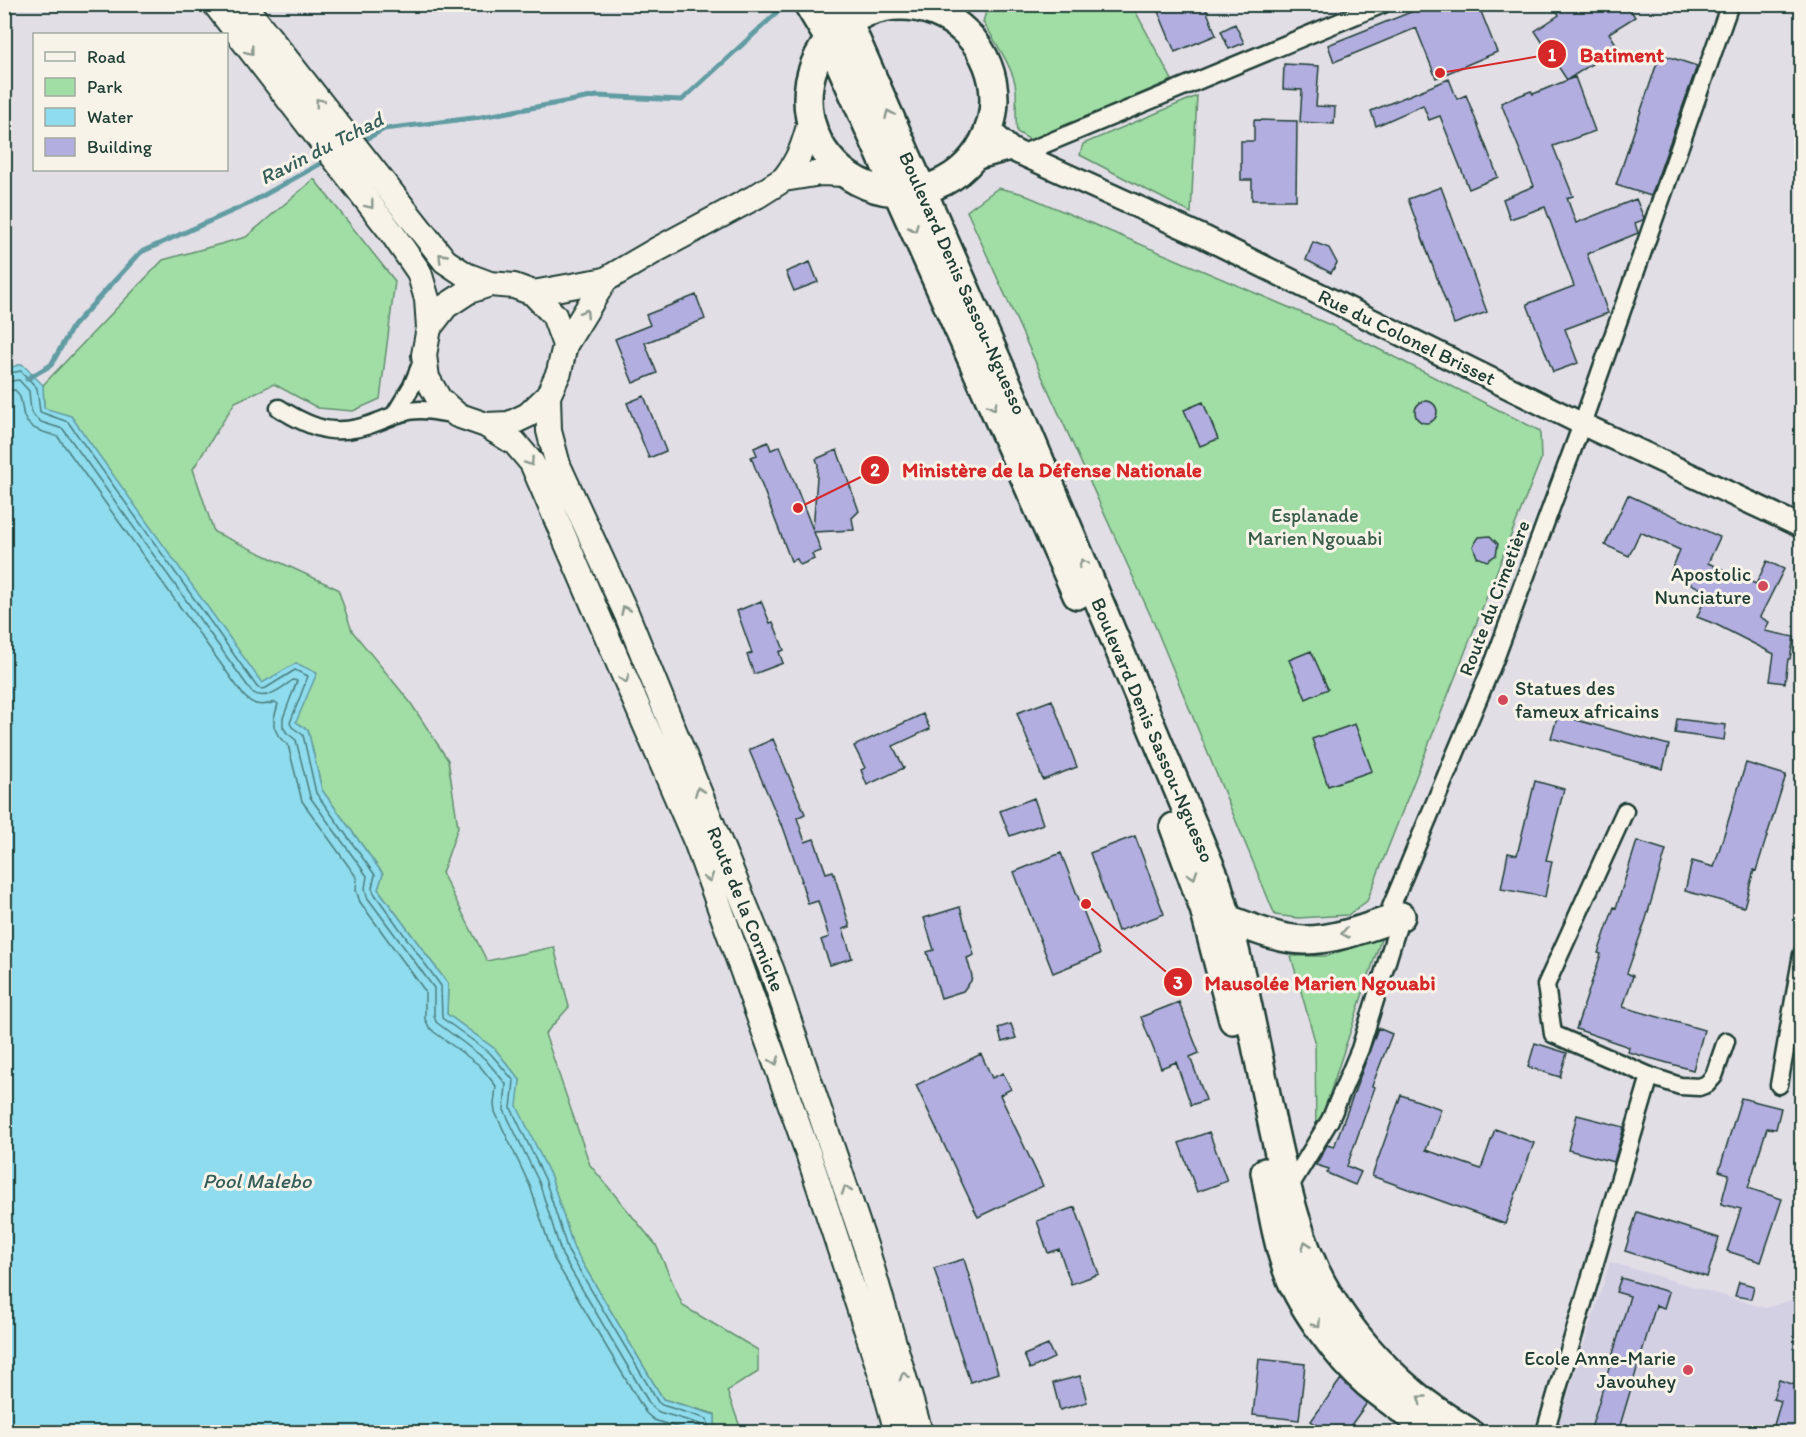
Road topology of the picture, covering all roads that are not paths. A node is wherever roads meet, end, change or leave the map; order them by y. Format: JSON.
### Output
{"nodes":[{"id":1,"x":214,"y":4,"type":"edge"},
{"id":2,"x":243,"y":4,"type":"edge"},
{"id":3,"x":808,"y":4,"type":"edge"},
{"id":4,"x":1383,"y":4,"type":"edge"},
{"id":5,"x":1730,"y":4,"type":"edge"},
{"id":6,"x":952,"y":11,"type":"edge"},
{"id":7,"x":838,"y":22,"type":"edge"},
{"id":8,"x":810,"y":122,"type":"junction"},
{"id":9,"x":989,"y":129,"type":"junction"},
{"id":10,"x":1016,"y":151,"type":"junction"},
{"id":11,"x":971,"y":160,"type":"junction"},
{"id":12,"x":845,"y":174,"type":"junction"},
{"id":13,"x":784,"y":179,"type":"junction"},
{"id":14,"x":910,"y":191,"type":"junction"},
{"id":15,"x":605,"y":280,"type":"junction"},
{"id":16,"x":490,"y":284,"type":"junction"},
{"id":17,"x":533,"y":293,"type":"junction"},
{"id":18,"x":429,"y":328,"type":"junction"},
{"id":19,"x":565,"y":345,"type":"junction"},
{"id":20,"x":424,"y":355,"type":"junction"},
{"id":21,"x":548,"y":396,"type":"junction"},
{"id":22,"x":279,"y":408,"type":"dead end"},
{"id":23,"x":395,"y":414,"type":"junction"},
{"id":24,"x":457,"y":415,"type":"junction"},
{"id":25,"x":1582,"y":424,"type":"junction"},
{"id":26,"x":486,"y":425,"type":"junction"},
{"id":27,"x":1802,"y":527,"type":"edge"},
{"id":28,"x":1625,"y":811,"type":"dead end"},
{"id":29,"x":1401,"y":916,"type":"junction"},
{"id":30,"x":1228,"y":919,"type":"junction"},
{"id":31,"x":1802,"y":954,"type":"edge"},
{"id":32,"x":1726,"y":1041,"type":"dead end"},
{"id":33,"x":1650,"y":1076,"type":"junction"},
{"id":34,"x":1779,"y":1084,"type":"dead end"},
{"id":35,"x":1287,"y":1191,"type":"junction"},
{"id":36,"x":897,"y":1432,"type":"edge"},
{"id":37,"x":920,"y":1432,"type":"edge"},
{"id":38,"x":1433,"y":1432,"type":"edge"},
{"id":39,"x":1469,"y":1432,"type":"edge"},
{"id":40,"x":1545,"y":1432,"type":"edge"}],
"edges":[{"from":1,"to":18,"type":"main road","one_way":true},
{"from":16,"to":2,"type":"main road","one_way":true},
{"from":3,"to":7,"type":"main road","name":"Boulevard Denis Sassou-Nguesso"},
{"from":4,"to":10,"type":"street"},
{"from":5,"to":25,"type":"street","name":"Route du Cimetière"},
{"from":6,"to":7,"type":"main road"},
{"from":6,"to":9,"type":"main road"},
{"from":7,"to":8,"type":"main road"},
{"from":7,"to":14,"type":"main road","name":"Boulevard Denis Sassou-Nguesso"},
{"from":8,"to":12,"type":"main road"},
{"from":8,"to":13,"type":"main road"},
{"from":9,"to":10,"type":"street","name":"Rue du Colonel Brisset"},
{"from":9,"to":11,"type":"main road"},
{"from":10,"to":11,"type":"street"},
{"from":10,"to":25,"type":"street","name":"Rue du Colonel Brisset"},
{"from":11,"to":14,"type":"main road"},
{"from":12,"to":13,"type":"main road"},
{"from":12,"to":14,"type":"main road"},
{"from":13,"to":15,"type":"main road"},
{"from":30,"to":14,"type":"main road","name":"Boulevard Denis Sassou-Nguesso","one_way":true},
{"from":14,"to":38,"type":"main road","name":"Boulevard Denis Sassou-Nguesso","one_way":true},
{"from":15,"to":17,"type":"main road"},
{"from":19,"to":15,"type":"main road","one_way":true},
{"from":16,"to":17,"type":"main road"},
{"from":16,"to":18,"type":"main road"},
{"from":17,"to":19,"type":"main road"},
{"from":18,"to":20,"type":"main road"},
{"from":19,"to":21,"type":"main road"},
{"from":20,"to":23,"type":"street"},
{"from":20,"to":24,"type":"main road"},
{"from":21,"to":26,"type":"main road"},
{"from":37,"to":21,"type":"main road","name":"Route de la Corniche","one_way":true},
{"from":22,"to":23,"type":"street"},
{"from":23,"to":24,"type":"street"},
{"from":24,"to":26,"type":"main road"},
{"from":25,"to":27,"type":"street","name":"Rue du Colonel Brisset"},
{"from":25,"to":29,"type":"street","name":"Route du Cimetière"},
{"from":26,"to":36,"type":"main road","name":"Route de la Corniche","one_way":true},
{"from":28,"to":33,"type":"street"},
{"from":29,"to":30,"type":"main road","one_way":true},
{"from":29,"to":35,"type":"street","name":"Route du Cimetière"},
{"from":30,"to":35,"type":"main road","name":"Boulevard Denis Sassou-Nguesso"},
{"from":31,"to":34,"type":"street"},
{"from":32,"to":33,"type":"street"},
{"from":33,"to":40,"type":"street"},
{"from":39,"to":35,"type":"main road","name":"Boulevard Denis Sassou-Nguesso","one_way":true}]}
